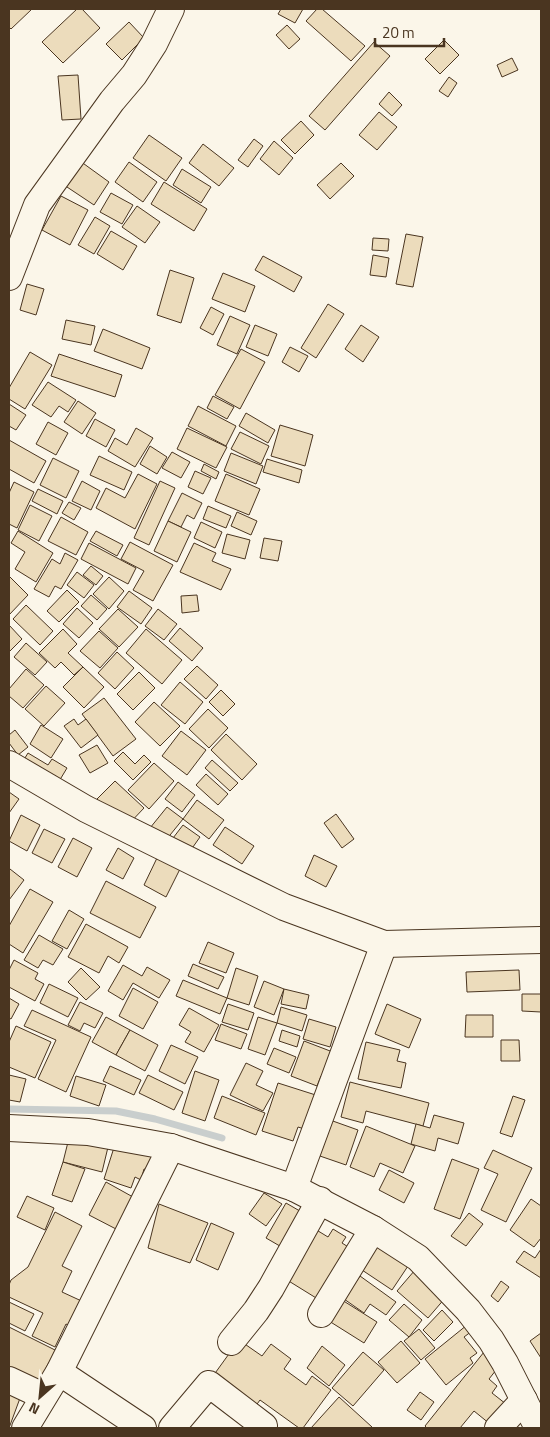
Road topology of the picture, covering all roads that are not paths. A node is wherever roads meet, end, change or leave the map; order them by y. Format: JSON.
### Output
{"nodes":[{"id":1,"x":171,"y":9,"type":"edge"},
{"id":2,"x":9,"y":277,"type":"edge"},
{"id":3,"x":9,"y":764,"type":"edge"},
{"id":4,"x":541,"y":940,"type":"edge"},
{"id":5,"x":384,"y":944,"type":"junction"},
{"id":6,"x":9,"y":1128,"type":"edge"},
{"id":7,"x":172,"y":1147,"type":"junction"},
{"id":8,"x":299,"y":1175,"type":"junction"},
{"id":9,"x":320,"y":1200,"type":"junction"},
{"id":10,"x":373,"y":1229,"type":"junction"},
{"id":11,"x":321,"y":1314,"type":"dead end"},
{"id":12,"x":231,"y":1342,"type":"dead end"},
{"id":13,"x":59,"y":1372,"type":"junction"},
{"id":14,"x":9,"y":1380,"type":"edge"},
{"id":15,"x":43,"y":1396,"type":"junction"},
{"id":16,"x":524,"y":1400,"type":"junction"},
{"id":17,"x":264,"y":1426,"type":"dead end"},
{"id":18,"x":25,"y":1428,"type":"edge"},
{"id":19,"x":143,"y":1428,"type":"edge"},
{"id":20,"x":172,"y":1428,"type":"edge"},
{"id":21,"x":498,"y":1428,"type":"edge"},
{"id":22,"x":538,"y":1428,"type":"edge"}],
"edges":[{"from":1,"to":2,"type":"street"},
{"from":3,"to":5,"type":"street"},
{"from":4,"to":5,"type":"street"},
{"from":5,"to":8,"type":"street"},
{"from":6,"to":7,"type":"street"},
{"from":7,"to":8,"type":"street"},
{"from":7,"to":13,"type":"street"},
{"from":8,"to":9,"type":"street"},
{"from":9,"to":10,"type":"street"},
{"from":9,"to":12,"type":"street"},
{"from":10,"to":11,"type":"street"},
{"from":10,"to":16,"type":"street"},
{"from":13,"to":15,"type":"street"},
{"from":13,"to":19,"type":"street"},
{"from":14,"to":15,"type":"street"},
{"from":15,"to":18,"type":"street"},
{"from":16,"to":21,"type":"street"},
{"from":16,"to":22,"type":"street"},
{"from":17,"to":20,"type":"street"}]}
